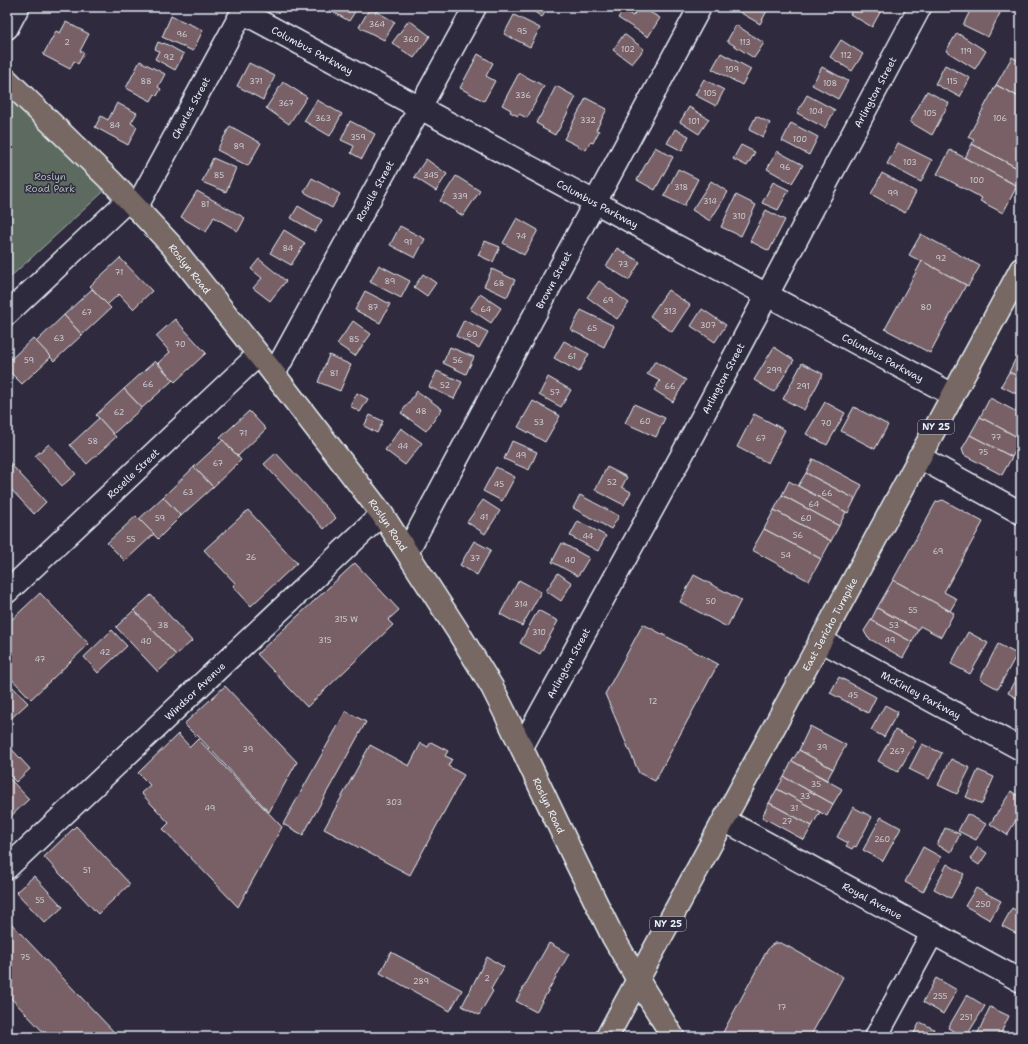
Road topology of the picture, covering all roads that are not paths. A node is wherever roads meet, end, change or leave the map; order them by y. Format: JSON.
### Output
{"nodes":[{"id":1,"x":18,"y":7,"type":"edge"},
{"id":2,"x":475,"y":7,"type":"edge"},
{"id":3,"x":700,"y":7,"type":"edge"},
{"id":4,"x":920,"y":7,"type":"edge"},
{"id":5,"x":243,"y":9,"type":"edge"},
{"id":6,"x":7,"y":28,"type":"edge"},
{"id":7,"x":7,"y":80,"type":"edge"},
{"id":8,"x":420,"y":108,"type":"junction"},
{"id":9,"x":595,"y":203,"type":"junction"},
{"id":10,"x":132,"y":204,"type":"junction"},
{"id":11,"x":1020,"y":274,"type":"edge"},
{"id":12,"x":767,"y":295,"type":"junction"},
{"id":13,"x":7,"y":314,"type":"edge"},
{"id":14,"x":258,"y":355,"type":"junction"},
{"id":15,"x":274,"y":374,"type":"junction"},
{"id":16,"x":953,"y":395,"type":"junction"},
{"id":17,"x":919,"y":457,"type":"junction"},
{"id":18,"x":1021,"y":513,"type":"edge"},
{"id":19,"x":382,"y":514,"type":"junction"},
{"id":20,"x":407,"y":552,"type":"junction"},
{"id":21,"x":7,"y":592,"type":"edge"},
{"id":22,"x":820,"y":640,"type":"junction"},
{"id":23,"x":522,"y":747,"type":"junction"},
{"id":24,"x":1021,"y":749,"type":"edge"},
{"id":25,"x":724,"y":820,"type":"junction"},
{"id":26,"x":7,"y":868,"type":"edge"},
{"id":27,"x":932,"y":932,"type":"junction"},
{"id":28,"x":638,"y":980,"type":"junction"},
{"id":29,"x":1021,"y":980,"type":"edge"},
{"id":30,"x":607,"y":1037,"type":"edge"},
{"id":31,"x":673,"y":1037,"type":"edge"},
{"id":32,"x":876,"y":1037,"type":"edge"}],
"edges":[{"from":1,"to":6,"type":"street"},
{"from":2,"to":8,"type":"street","name":"Roselle Street"},
{"from":3,"to":9,"type":"street","name":"Brown Street"},
{"from":4,"to":12,"type":"street","name":"Arlington Street"},
{"from":5,"to":8,"type":"street","name":"Columbus Parkway"},
{"from":5,"to":10,"type":"street","name":"Charles Street"},
{"from":7,"to":10,"type":"main road","name":"Roslyn Road"},
{"from":8,"to":9,"type":"street","name":"Columbus Parkway"},
{"from":8,"to":15,"type":"street","name":"Roselle Street"},
{"from":9,"to":12,"type":"street","name":"Columbus Parkway"},
{"from":9,"to":20,"type":"street","name":"Brown Street"},
{"from":10,"to":13,"type":"street","name":"Charles Street"},
{"from":10,"to":14,"type":"main road","name":"Roslyn Road"},
{"from":11,"to":16,"type":"main road","name":"East Jericho Turnpike","number":"NY 25"},
{"from":12,"to":16,"type":"street","name":"Columbus Parkway"},
{"from":12,"to":23,"type":"street","name":"Arlington Street"},
{"from":14,"to":15,"type":"main road","name":"Roslyn Road"},
{"from":14,"to":21,"type":"street","name":"Roselle Street"},
{"from":15,"to":19,"type":"main road","name":"Roslyn Road"},
{"from":16,"to":17,"type":"main road","name":"East Jericho Turnpike","number":"NY 25"},
{"from":17,"to":18,"type":"street"},
{"from":17,"to":22,"type":"main road","name":"East Jericho Turnpike","number":"NY 25"},
{"from":19,"to":20,"type":"main road","name":"Roslyn Road"},
{"from":19,"to":26,"type":"street","name":"Windsor Avenue"},
{"from":20,"to":23,"type":"main road","name":"Roslyn Road"},
{"from":22,"to":24,"type":"street","name":"McKinley Parkway"},
{"from":22,"to":25,"type":"main road","name":"East Jericho Turnpike","number":"NY 25"},
{"from":23,"to":28,"type":"main road","name":"Roslyn Road"},
{"from":25,"to":27,"type":"street","name":"Royal Avenue"},
{"from":25,"to":28,"type":"main road","name":"East Jericho Turnpike","number":"NY 25"},
{"from":27,"to":29,"type":"street","name":"Royal Avenue"},
{"from":27,"to":32,"type":"street"},
{"from":28,"to":30,"type":"main road","number":"NY 25"},
{"from":28,"to":31,"type":"main road","name":"Roslyn Road"}]}
